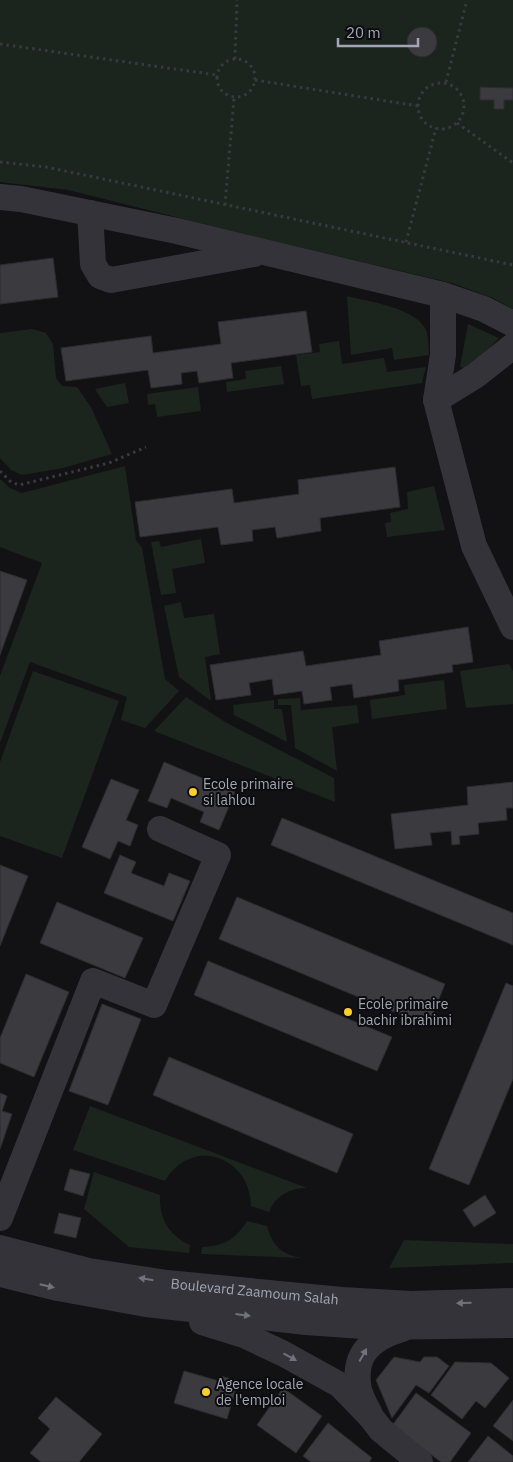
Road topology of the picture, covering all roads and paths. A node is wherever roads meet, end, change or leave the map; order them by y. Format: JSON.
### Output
{"nodes":[{"id":1,"x":237,"y":0,"type":"edge"},
{"id":2,"x":466,"y":0,"type":"edge"},
{"id":3,"x":0,"y":44,"type":"edge"},
{"id":4,"x":235,"y":59,"type":"junction"},
{"id":5,"x":217,"y":75,"type":"junction"},
{"id":6,"x":255,"y":80,"type":"junction"},
{"id":7,"x":446,"y":82,"type":"junction"},
{"id":8,"x":234,"y":98,"type":"junction"},
{"id":9,"x":418,"y":106,"type":"junction"},
{"id":10,"x":457,"y":123,"type":"junction"},
{"id":11,"x":436,"y":128,"type":"junction"},
{"id":12,"x":0,"y":162,"type":"edge"},
{"id":13,"x":513,"y":164,"type":"edge"},
{"id":14,"x":0,"y":198,"type":"edge"},
{"id":15,"x":225,"y":205,"type":"junction"},
{"id":16,"x":90,"y":213,"type":"junction"},
{"id":17,"x":406,"y":242,"type":"junction"},
{"id":18,"x":265,"y":252,"type":"junction"},
{"id":19,"x":513,"y":265,"type":"edge"},
{"id":20,"x":443,"y":295,"type":"junction"},
{"id":21,"x":513,"y":324,"type":"edge"},
{"id":22,"x":513,"y":346,"type":"edge"},
{"id":23,"x":436,"y":400,"type":"junction"},
{"id":24,"x":146,"y":447,"type":"dead end"},
{"id":25,"x":0,"y":471,"type":"edge"},
{"id":26,"x":513,"y":627,"type":"edge"},
{"id":27,"x":160,"y":829,"type":"dead end"},
{"id":28,"x":0,"y":1218,"type":"edge"},
{"id":29,"x":0,"y":1248,"type":"edge"},
{"id":30,"x":0,"y":1274,"type":"edge"},
{"id":31,"x":513,"y":1301,"type":"edge"},
{"id":32,"x":146,"y":1304,"type":"junction"},
{"id":33,"x":513,"y":1324,"type":"edge"},
{"id":34,"x":411,"y":1327,"type":"junction"},
{"id":35,"x":371,"y":1417,"type":"junction"},
{"id":36,"x":411,"y":1459,"type":"edge"}],
"edges":[{"from":1,"to":4,"type":"path"},
{"from":2,"to":7,"type":"path"},
{"from":3,"to":5,"type":"path"},
{"from":4,"to":5,"type":"path"},
{"from":4,"to":6,"type":"path"},
{"from":5,"to":8,"type":"path"},
{"from":6,"to":8,"type":"path"},
{"from":6,"to":9,"type":"path"},
{"from":7,"to":9,"type":"path"},
{"from":7,"to":10,"type":"path"},
{"from":8,"to":15,"type":"path"},
{"from":9,"to":11,"type":"path"},
{"from":10,"to":11,"type":"path"},
{"from":10,"to":13,"type":"path"},
{"from":11,"to":17,"type":"path"},
{"from":12,"to":15,"type":"path"},
{"from":14,"to":16,"type":"street"},
{"from":15,"to":17,"type":"path"},
{"from":16,"to":18,"type":"street"},
{"from":16,"to":18,"type":"street"},
{"from":17,"to":19,"type":"path"},
{"from":18,"to":20,"type":"street"},
{"from":20,"to":21,"type":"street"},
{"from":20,"to":23,"type":"street"},
{"from":22,"to":23,"type":"street"},
{"from":23,"to":26,"type":"street"},
{"from":24,"to":25,"type":"path"},
{"from":27,"to":28,"type":"street"},
{"from":31,"to":29,"type":"street","name":"Boulevard Zaamoum Salah","one_way":true},
{"from":30,"to":32,"type":"street","name":"Boulevard Zaamoum Salah","one_way":true},
{"from":32,"to":34,"type":"street","name":"Boulevard Zaamoum Salah","one_way":true},
{"from":32,"to":35,"type":"street","one_way":true},
{"from":33,"to":34,"type":"street","name":"Boulevard Zaamoum Salah"},
{"from":35,"to":34,"type":"street","one_way":true},
{"from":35,"to":36,"type":"street"}]}
